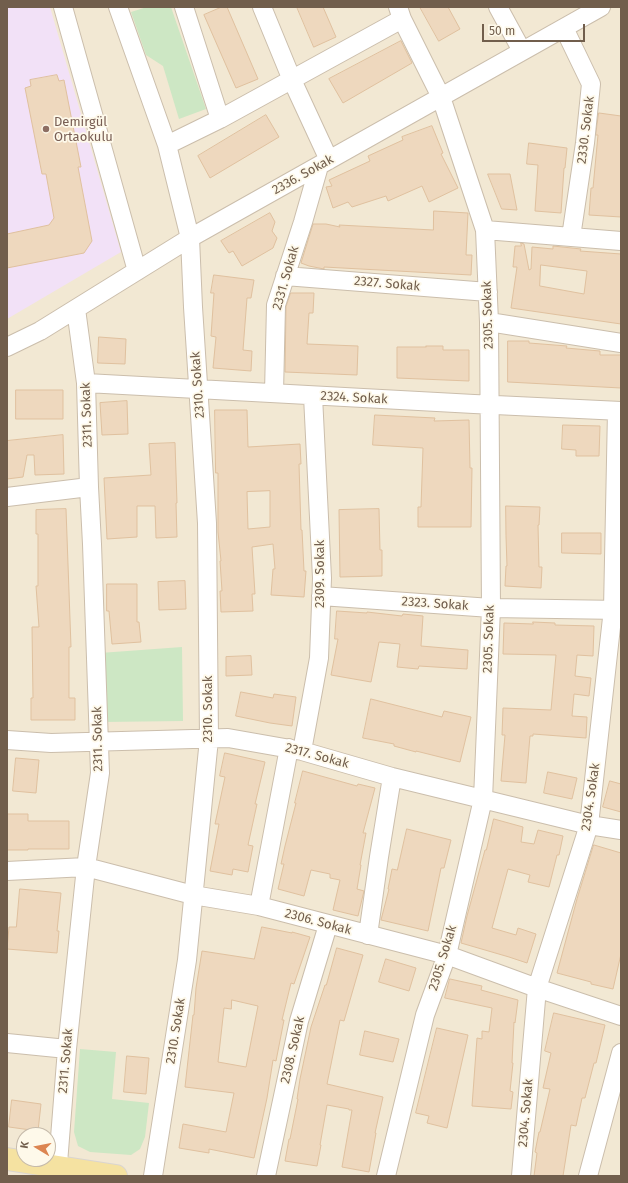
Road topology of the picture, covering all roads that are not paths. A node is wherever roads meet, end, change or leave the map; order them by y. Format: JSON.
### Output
{"nodes":[{"id":1,"x":63,"y":7,"type":"edge"},
{"id":2,"x":118,"y":7,"type":"edge"},
{"id":3,"x":184,"y":7,"type":"edge"},
{"id":4,"x":262,"y":7,"type":"edge"},
{"id":5,"x":498,"y":7,"type":"edge"},
{"id":6,"x":601,"y":7,"type":"edge"},
{"id":7,"x":400,"y":13,"type":"edge"},
{"id":8,"x":564,"y":28,"type":"junction"},
{"id":9,"x":522,"y":52,"type":"junction"},
{"id":10,"x":292,"y":80,"type":"junction"},
{"id":11,"x":441,"y":97,"type":"junction"},
{"id":12,"x":220,"y":119,"type":"junction"},
{"id":13,"x":167,"y":145,"type":"junction"},
{"id":14,"x":324,"y":163,"type":"junction"},
{"id":15,"x":485,"y":230,"type":"junction"},
{"id":16,"x":571,"y":237,"type":"junction"},
{"id":17,"x":190,"y":238,"type":"junction"},
{"id":18,"x":621,"y":241,"type":"edge"},
{"id":19,"x":137,"y":271,"type":"junction"},
{"id":20,"x":285,"y":276,"type":"junction"},
{"id":21,"x":488,"y":292,"type":"junction"},
{"id":22,"x":76,"y":309,"type":"junction"},
{"id":23,"x":489,"y":322,"type":"junction"},
{"id":24,"x":621,"y":343,"type":"edge"},
{"id":25,"x":7,"y":347,"type":"edge"},
{"id":26,"x":86,"y":383,"type":"junction"},
{"id":27,"x":198,"y":389,"type":"junction"},
{"id":28,"x":274,"y":393,"type":"junction"},
{"id":29,"x":313,"y":396,"type":"junction"},
{"id":30,"x":490,"y":405,"type":"junction"},
{"id":31,"x":619,"y":411,"type":"edge"},
{"id":32,"x":89,"y":487,"type":"junction"},
{"id":33,"x":7,"y":497,"type":"edge"},
{"id":34,"x":321,"y":596,"type":"junction"},
{"id":35,"x":491,"y":608,"type":"junction"},
{"id":36,"x":617,"y":610,"type":"edge"},
{"id":37,"x":209,"y":739,"type":"junction"},
{"id":38,"x":7,"y":740,"type":"edge"},
{"id":39,"x":98,"y":742,"type":"junction"},
{"id":40,"x":295,"y":749,"type":"junction"},
{"id":41,"x":392,"y":777,"type":"junction"},
{"id":42,"x":483,"y":799,"type":"junction"},
{"id":43,"x":590,"y":825,"type":"junction"},
{"id":44,"x":621,"y":830,"type":"edge"},
{"id":45,"x":86,"y":867,"type":"junction"},
{"id":46,"x":7,"y":871,"type":"edge"},
{"id":47,"x":193,"y":895,"type":"junction"},
{"id":48,"x":259,"y":906,"type":"junction"},
{"id":49,"x":328,"y":925,"type":"junction"},
{"id":50,"x":368,"y":935,"type":"junction"},
{"id":51,"x":447,"y":955,"type":"junction"},
{"id":52,"x":537,"y":988,"type":"junction"},
{"id":53,"x":621,"y":1016,"type":"edge"},
{"id":54,"x":7,"y":1043,"type":"edge"},
{"id":55,"x":67,"y":1049,"type":"junction"},
{"id":56,"x":620,"y":1060,"type":"edge"},
{"id":57,"x":7,"y":1159,"type":"edge"},
{"id":58,"x":57,"y":1172,"type":"edge"},
{"id":59,"x":116,"y":1176,"type":"edge"},
{"id":60,"x":153,"y":1176,"type":"edge"},
{"id":61,"x":266,"y":1176,"type":"edge"},
{"id":62,"x":386,"y":1176,"type":"edge"},
{"id":63,"x":520,"y":1176,"type":"edge"},
{"id":64,"x":588,"y":1176,"type":"edge"}],
"edges":[{"from":1,"to":19,"type":"street"},
{"from":2,"to":13,"type":"street","name":"2310. Sokak"},
{"from":3,"to":12,"type":"street"},
{"from":4,"to":10,"type":"street"},
{"from":5,"to":9,"type":"street"},
{"from":6,"to":8,"type":"street","name":"2336. Sokak"},
{"from":7,"to":10,"type":"street"},
{"from":7,"to":11,"type":"street","name":"2305. Sokak"},
{"from":8,"to":9,"type":"street","name":"2336. Sokak"},
{"from":8,"to":16,"type":"street","name":"2330. Sokak"},
{"from":9,"to":11,"type":"street","name":"2336. Sokak"},
{"from":10,"to":12,"type":"street"},
{"from":10,"to":14,"type":"street"},
{"from":11,"to":14,"type":"street","name":"2336. Sokak"},
{"from":11,"to":15,"type":"street","name":"2305. Sokak"},
{"from":12,"to":13,"type":"street"},
{"from":13,"to":17,"type":"street","name":"2310. Sokak"},
{"from":14,"to":17,"type":"street","name":"2336. Sokak"},
{"from":14,"to":20,"type":"street","name":"2331. Sokak"},
{"from":15,"to":16,"type":"street"},
{"from":15,"to":21,"type":"street","name":"2305. Sokak"},
{"from":16,"to":18,"type":"street"},
{"from":17,"to":19,"type":"street","name":"2336. Sokak"},
{"from":17,"to":27,"type":"street","name":"2310. Sokak"},
{"from":19,"to":22,"type":"street","name":"2336. Sokak"},
{"from":20,"to":21,"type":"street","name":"2327. Sokak"},
{"from":20,"to":28,"type":"street","name":"2331. Sokak"},
{"from":21,"to":23,"type":"street","name":"2305. Sokak"},
{"from":22,"to":25,"type":"street","name":"2336. Sokak"},
{"from":22,"to":26,"type":"street","name":"2311. Sokak"},
{"from":23,"to":24,"type":"street"},
{"from":23,"to":30,"type":"street","name":"2305. Sokak"},
{"from":26,"to":27,"type":"street","name":"2324. Sokak"},
{"from":26,"to":32,"type":"street","name":"2311. Sokak"},
{"from":27,"to":28,"type":"street","name":"2324. Sokak"},
{"from":27,"to":37,"type":"street","name":"2310. Sokak"},
{"from":28,"to":29,"type":"street","name":"2324. Sokak"},
{"from":29,"to":30,"type":"street","name":"2324. Sokak"},
{"from":29,"to":34,"type":"street","name":"2309. Sokak"},
{"from":30,"to":31,"type":"street","name":"2324. Sokak"},
{"from":30,"to":35,"type":"street","name":"2305. Sokak"},
{"from":31,"to":36,"type":"street","name":"2304. Sokak"},
{"from":32,"to":33,"type":"street"},
{"from":32,"to":39,"type":"street","name":"2311. Sokak"},
{"from":34,"to":35,"type":"street","name":"2323. Sokak"},
{"from":34,"to":40,"type":"street","name":"2309. Sokak"},
{"from":35,"to":36,"type":"street","name":"2323. Sokak"},
{"from":35,"to":42,"type":"street","name":"2305. Sokak"},
{"from":36,"to":43,"type":"street","name":"2304. Sokak"},
{"from":37,"to":39,"type":"street","name":"2317. Sokak"},
{"from":37,"to":40,"type":"street","name":"2317. Sokak"},
{"from":37,"to":47,"type":"street","name":"2310. Sokak"},
{"from":38,"to":39,"type":"street","name":"2317. Sokak"},
{"from":39,"to":45,"type":"street","name":"2311. Sokak"},
{"from":40,"to":41,"type":"street","name":"2317. Sokak"},
{"from":40,"to":48,"type":"street","name":"2309. Sokak"},
{"from":41,"to":42,"type":"street","name":"2317. Sokak"},
{"from":41,"to":50,"type":"street"},
{"from":42,"to":43,"type":"street","name":"2317. Sokak"},
{"from":42,"to":51,"type":"street","name":"2305. Sokak"},
{"from":43,"to":44,"type":"street","name":"2317. Sokak"},
{"from":43,"to":52,"type":"street","name":"2304. Sokak"},
{"from":45,"to":46,"type":"street","name":"2306. Sokak"},
{"from":45,"to":47,"type":"street","name":"2306. Sokak"},
{"from":45,"to":55,"type":"street","name":"2311. Sokak"},
{"from":47,"to":48,"type":"street","name":"2306. Sokak"},
{"from":47,"to":60,"type":"street","name":"2310. Sokak"},
{"from":48,"to":49,"type":"street","name":"2306. Sokak"},
{"from":49,"to":50,"type":"street","name":"2306. Sokak"},
{"from":49,"to":61,"type":"street","name":"2308. Sokak"},
{"from":50,"to":51,"type":"street","name":"2306. Sokak"},
{"from":51,"to":52,"type":"street","name":"2306. Sokak"},
{"from":51,"to":62,"type":"street","name":"2305. Sokak"},
{"from":52,"to":53,"type":"street","name":"2306. Sokak"},
{"from":52,"to":63,"type":"street","name":"2304. Sokak"},
{"from":54,"to":55,"type":"street"},
{"from":55,"to":58,"type":"street","name":"2311. Sokak"},
{"from":56,"to":64,"type":"street"},
{"from":57,"to":58,"type":"main road"},
{"from":58,"to":59,"type":"main road"}]}
